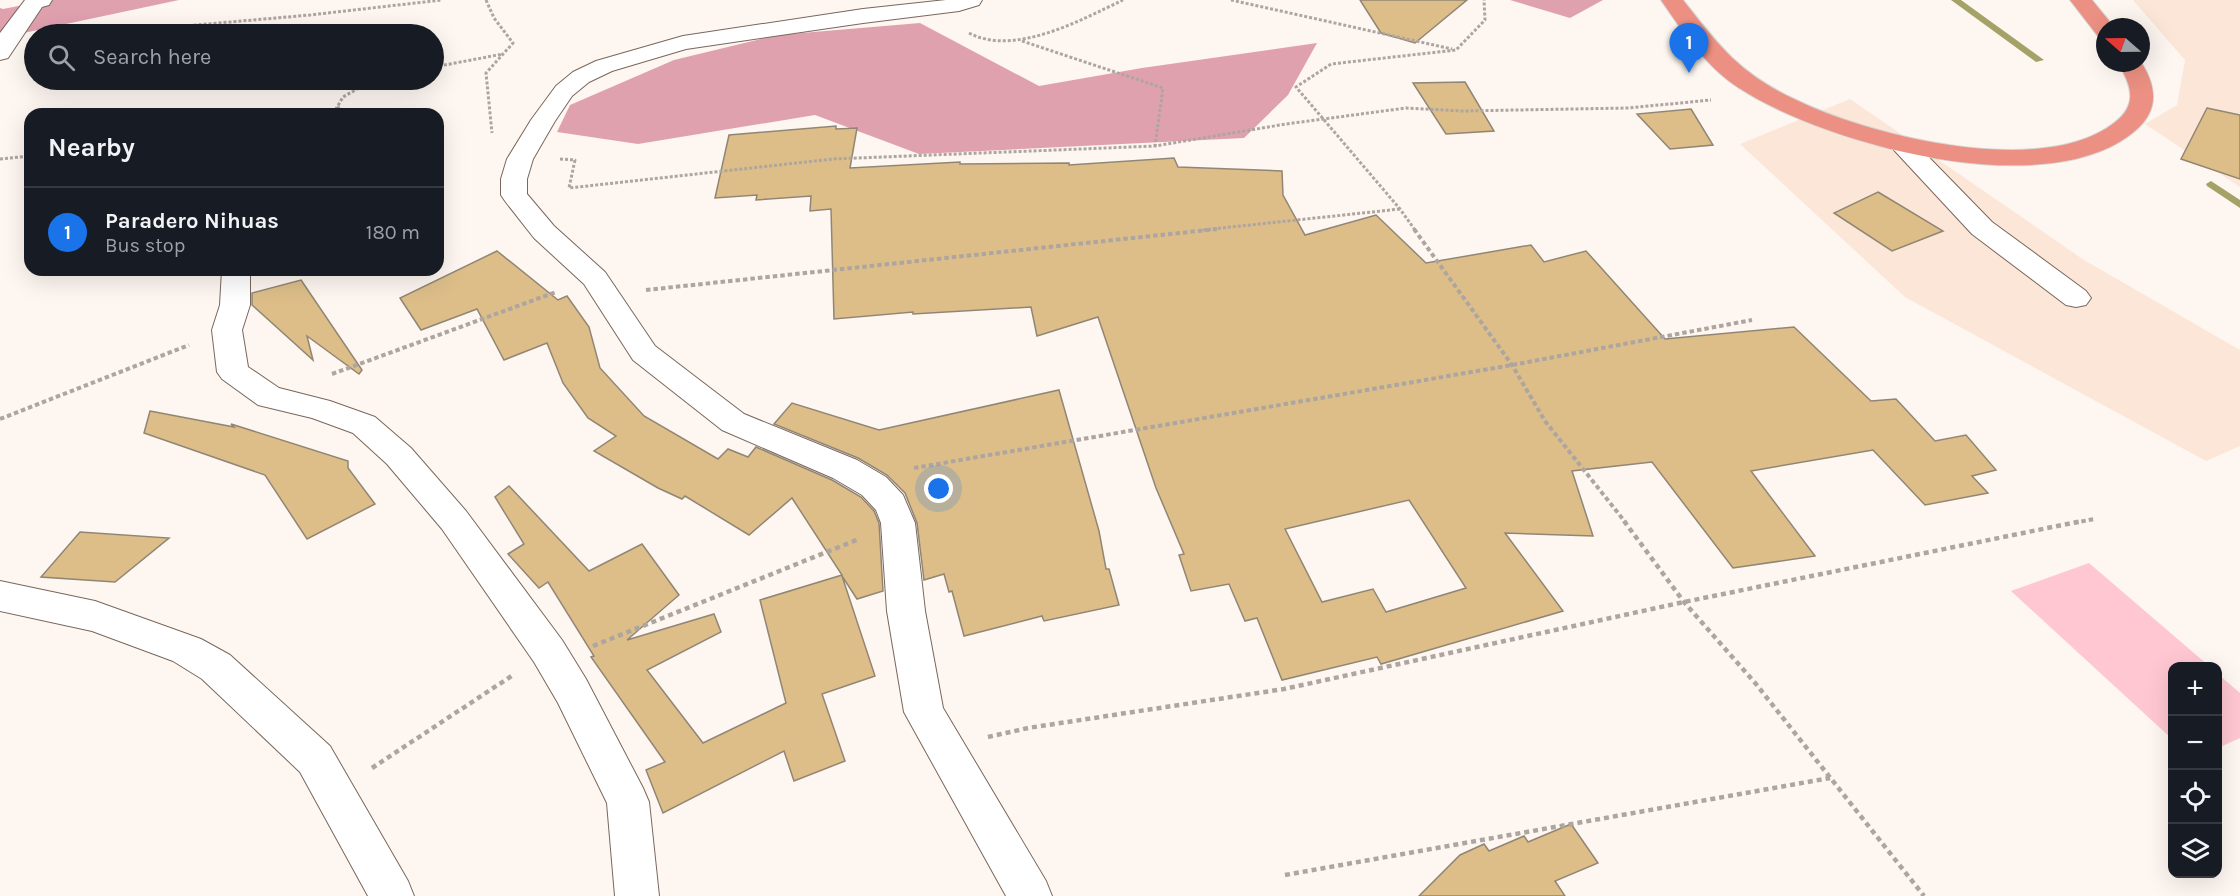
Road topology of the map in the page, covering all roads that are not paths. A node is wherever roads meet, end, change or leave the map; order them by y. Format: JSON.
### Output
{"nodes":[{"id":1,"x":1672,"y":0,"type":"edge"},
{"id":2,"x":2081,"y":0,"type":"edge"},
{"id":3,"x":35,"y":1,"type":"edge"},
{"id":4,"x":965,"y":3,"type":"edge"},
{"id":5,"x":2096,"y":19,"type":"edge"},
{"id":6,"x":0,"y":53,"type":"edge"},
{"id":7,"x":2136,"y":72,"type":"edge"},
{"id":8,"x":1903,"y":145,"type":"junction"},
{"id":9,"x":236,"y":276,"type":"edge"},
{"id":10,"x":2076,"y":298,"type":"dead end"},
{"id":11,"x":0,"y":596,"type":"edge"},
{"id":12,"x":392,"y":896,"type":"edge"},
{"id":13,"x":637,"y":896,"type":"edge"},
{"id":14,"x":1030,"y":896,"type":"edge"}],
"edges":[{"from":1,"to":8,"type":"highway"},
{"from":2,"to":5,"type":"highway"},
{"from":3,"to":6,"type":"street"},
{"from":4,"to":14,"type":"street"},
{"from":7,"to":8,"type":"highway"},
{"from":8,"to":10,"type":"street"},
{"from":9,"to":13,"type":"street"},
{"from":11,"to":12,"type":"street"}]}
